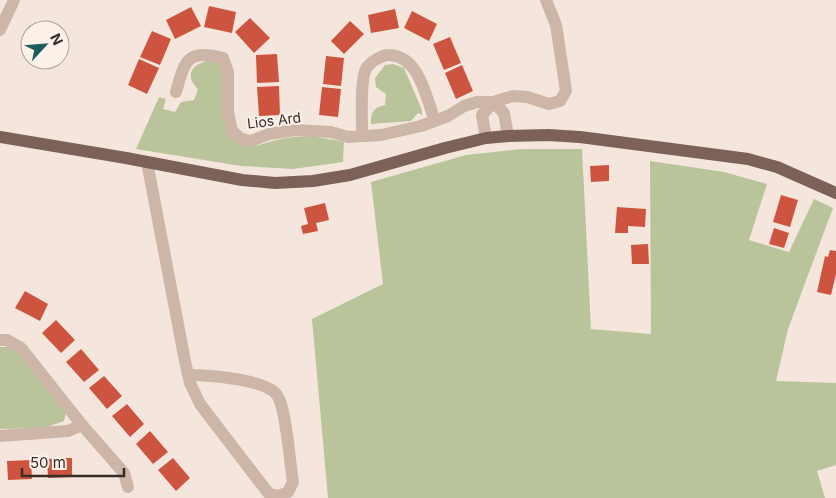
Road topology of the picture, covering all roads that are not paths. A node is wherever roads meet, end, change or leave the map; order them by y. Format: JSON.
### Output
{"nodes":[{"id":1,"x":14,"y":0,"type":"edge"},
{"id":2,"x":546,"y":0,"type":"edge"},
{"id":3,"x":0,"y":30,"type":"edge"},
{"id":4,"x":176,"y":92,"type":"dead end"},
{"id":5,"x":493,"y":102,"type":"junction"},
{"id":6,"x":435,"y":121,"type":"junction"},
{"id":7,"x":362,"y":128,"type":"dead end"},
{"id":8,"x":508,"y":136,"type":"junction"},
{"id":9,"x":0,"y":137,"type":"edge"},
{"id":10,"x":486,"y":138,"type":"junction"},
{"id":11,"x":147,"y":162,"type":"junction"},
{"id":12,"x":836,"y":194,"type":"edge"},
{"id":13,"x":0,"y":340,"type":"edge"},
{"id":14,"x":188,"y":374,"type":"junction"},
{"id":15,"x":82,"y":425,"type":"junction"},
{"id":16,"x":0,"y":436,"type":"edge"},
{"id":17,"x":128,"y":488,"type":"dead end"}],
"edges":[{"from":1,"to":3,"type":"street"},
{"from":2,"to":5,"type":"street","name":"Lios Ard"},
{"from":4,"to":6,"type":"street","name":"Lios Ard"},
{"from":5,"to":6,"type":"street","name":"Lios Ard"},
{"from":5,"to":8,"type":"street"},
{"from":5,"to":10,"type":"street"},
{"from":6,"to":7,"type":"street"},
{"from":8,"to":10,"type":"main road"},
{"from":8,"to":12,"type":"main road"},
{"from":9,"to":11,"type":"main road"},
{"from":10,"to":11,"type":"main road"},
{"from":11,"to":14,"type":"street"},
{"from":13,"to":15,"type":"street"},
{"from":14,"to":14,"type":"street"},
{"from":15,"to":16,"type":"street"},
{"from":15,"to":17,"type":"street"}]}
